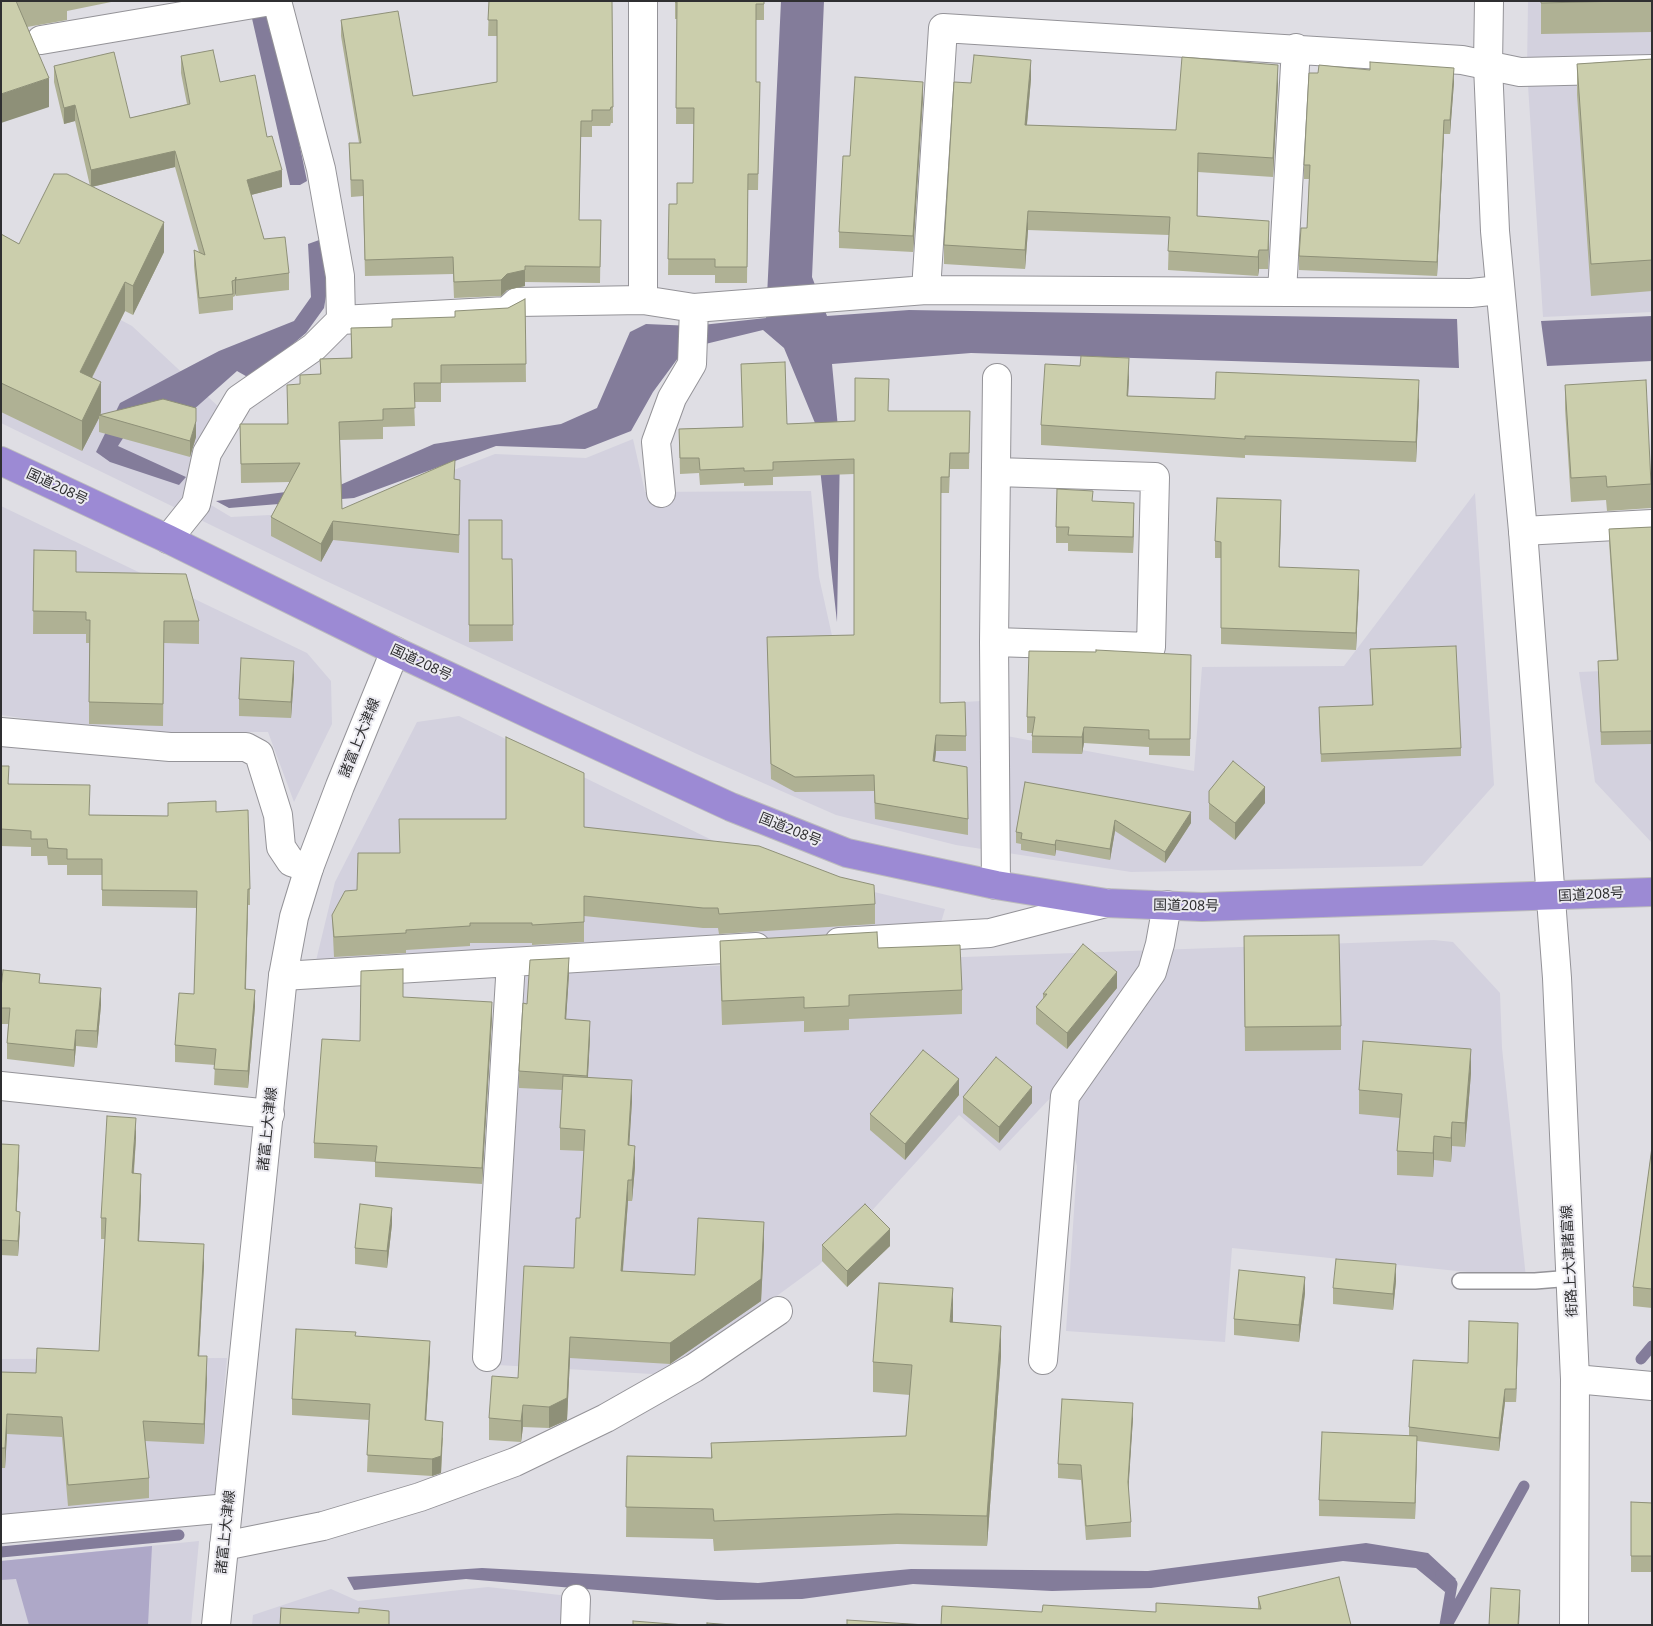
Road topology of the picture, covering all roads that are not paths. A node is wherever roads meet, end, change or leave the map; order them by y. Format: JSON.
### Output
{"nodes":[{"id":1,"x":271,"y":1,"type":"edge"},
{"id":2,"x":277,"y":1,"type":"edge"},
{"id":3,"x":643,"y":1,"type":"edge"},
{"id":4,"x":1489,"y":1,"type":"edge"},
{"id":5,"x":41,"y":40,"type":"dead end"},
{"id":6,"x":1296,"y":48,"type":"junction"},
{"id":7,"x":1488,"y":65,"type":"junction"},
{"id":8,"x":1652,"y":69,"type":"edge"},
{"id":9,"x":926,"y":290,"type":"junction"},
{"id":10,"x":1500,"y":290,"type":"junction"},
{"id":11,"x":1282,"y":292,"type":"junction"},
{"id":12,"x":643,"y":300,"type":"junction"},
{"id":13,"x":694,"y":308,"type":"junction"},
{"id":14,"x":341,"y":320,"type":"junction"},
{"id":15,"x":997,"y":378,"type":"dead end"},
{"id":16,"x":1,"y":461,"type":"edge"},
{"id":17,"x":996,"y":472,"type":"junction"},
{"id":18,"x":661,"y":493,"type":"dead end"},
{"id":19,"x":1652,"y":524,"type":"edge"},
{"id":20,"x":1523,"y":531,"type":"junction"},
{"id":21,"x":168,"y":539,"type":"junction"},
{"id":22,"x":994,"y":642,"type":"junction"},
{"id":23,"x":395,"y":651,"type":"junction"},
{"id":24,"x":1,"y":732,"type":"edge"},
{"id":25,"x":309,"y":868,"type":"junction"},
{"id":26,"x":996,"y":885,"type":"junction"},
{"id":27,"x":1652,"y":892,"type":"edge"},
{"id":28,"x":1552,"y":897,"type":"junction"},
{"id":29,"x":1106,"y":903,"type":"junction"},
{"id":30,"x":1167,"y":905,"type":"junction"},
{"id":31,"x":810,"y":944,"type":"edge"},
{"id":32,"x":780,"y":946,"type":"edge"},
{"id":33,"x":511,"y":962,"type":"junction"},
{"id":34,"x":283,"y":976,"type":"junction"},
{"id":35,"x":1,"y":1086,"type":"edge"},
{"id":36,"x":270,"y":1114,"type":"junction"},
{"id":37,"x":1572,"y":1278,"type":"junction"},
{"id":38,"x":1460,"y":1281,"type":"dead end"},
{"id":39,"x":778,"y":1311,"type":"dead end"},
{"id":40,"x":487,"y":1357,"type":"dead end"},
{"id":41,"x":1043,"y":1360,"type":"dead end"},
{"id":42,"x":1576,"y":1378,"type":"junction"},
{"id":43,"x":1650,"y":1383,"type":"edge"},
{"id":44,"x":228,"y":1508,"type":"junction"},
{"id":45,"x":1,"y":1529,"type":"edge"},
{"id":46,"x":224,"y":1546,"type":"junction"},
{"id":47,"x":216,"y":1625,"type":"edge"},
{"id":48,"x":1574,"y":1625,"type":"edge"}],
"edges":[{"from":1,"to":5,"type":"street"},
{"from":2,"to":14,"type":"street"},
{"from":3,"to":12,"type":"street"},
{"from":4,"to":7,"type":"street","name":"街路上大津諸富線"},
{"from":6,"to":7,"type":"street"},
{"from":6,"to":9,"type":"street"},
{"from":6,"to":11,"type":"street"},
{"from":7,"to":8,"type":"street"},
{"from":7,"to":10,"type":"street","name":"街路上大津諸富線"},
{"from":9,"to":11,"type":"street"},
{"from":9,"to":13,"type":"street"},
{"from":10,"to":11,"type":"street"},
{"from":10,"to":20,"type":"street","name":"街路上大津諸富線"},
{"from":12,"to":13,"type":"street"},
{"from":12,"to":14,"type":"street"},
{"from":13,"to":18,"type":"street"},
{"from":14,"to":21,"type":"street"},
{"from":15,"to":17,"type":"street"},
{"from":16,"to":21,"type":"highway","name":"国道208号"},
{"from":17,"to":22,"type":"street"},
{"from":17,"to":22,"type":"street"},
{"from":19,"to":20,"type":"street"},
{"from":20,"to":28,"type":"street","name":"街路上大津諸富線"},
{"from":21,"to":23,"type":"highway","name":"国道208号"},
{"from":22,"to":26,"type":"street"},
{"from":23,"to":25,"type":"street","name":"諸富上大津線"},
{"from":23,"to":26,"type":"highway","name":"国道208号"},
{"from":24,"to":25,"type":"street"},
{"from":25,"to":34,"type":"street","name":"諸富上大津線"},
{"from":26,"to":29,"type":"highway","name":"国道208号"},
{"from":27,"to":28,"type":"highway","name":"国道208号"},
{"from":28,"to":30,"type":"highway","name":"国道208号"},
{"from":28,"to":37,"type":"street","name":"街路上大津諸富線"},
{"from":29,"to":30,"type":"highway","name":"国道208号"},
{"from":29,"to":31,"type":"street"},
{"from":30,"to":41,"type":"street"},
{"from":32,"to":33,"type":"street"},
{"from":33,"to":34,"type":"street"},
{"from":33,"to":40,"type":"street"},
{"from":34,"to":36,"type":"street","name":"諸富上大津線"},
{"from":35,"to":36,"type":"street"},
{"from":36,"to":44,"type":"street","name":"諸富上大津線"},
{"from":37,"to":38,"type":"lane"},
{"from":37,"to":42,"type":"street","name":"街路上大津諸富線"},
{"from":39,"to":46,"type":"street"},
{"from":42,"to":43,"type":"street"},
{"from":42,"to":48,"type":"street","name":"街路上大津諸富線"},
{"from":44,"to":45,"type":"street"},
{"from":44,"to":46,"type":"street","name":"諸富上大津線"},
{"from":46,"to":47,"type":"street","name":"諸富上大津線"}]}
